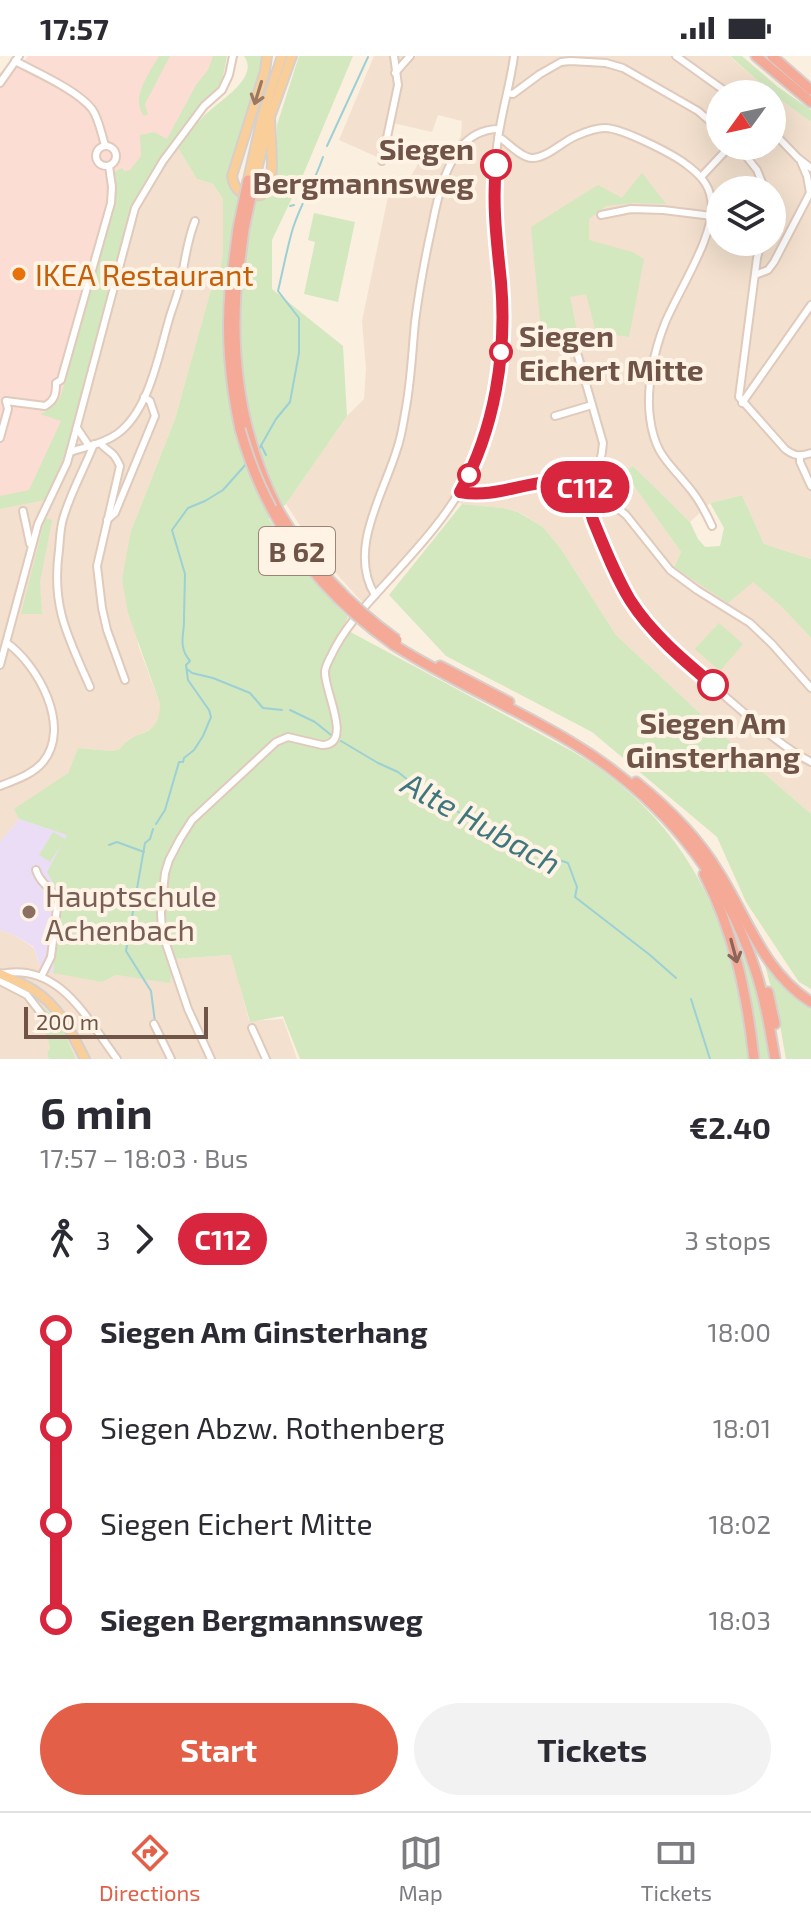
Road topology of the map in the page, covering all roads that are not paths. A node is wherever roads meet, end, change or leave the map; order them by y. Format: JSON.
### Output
{"nodes":[{"id":1,"x":233,"y":56,"type":"edge"},
{"id":2,"x":267,"y":56,"type":"edge"},
{"id":3,"x":275,"y":56,"type":"edge"},
{"id":4,"x":282,"y":56,"type":"edge"},
{"id":5,"x":292,"y":56,"type":"edge"},
{"id":6,"x":394,"y":56,"type":"edge"},
{"id":7,"x":410,"y":56,"type":"edge"},
{"id":8,"x":514,"y":56,"type":"edge"},
{"id":9,"x":676,"y":56,"type":"edge"},
{"id":10,"x":756,"y":56,"type":"edge"},
{"id":11,"x":772,"y":56,"type":"edge"},
{"id":12,"x":17,"y":58,"type":"edge"},
{"id":13,"x":395,"y":73,"type":"junction"},
{"id":14,"x":512,"y":73,"type":"junction"},
{"id":15,"x":276,"y":76,"type":"junction"},
{"id":16,"x":709,"y":80,"type":"edge"},
{"id":17,"x":529,"y":82,"type":"junction"},
{"id":18,"x":0,"y":83,"type":"edge"},
{"id":19,"x":811,"y":90,"type":"edge"},
{"id":20,"x":507,"y":93,"type":"junction"},
{"id":21,"x":811,"y":102,"type":"edge"},
{"id":22,"x":270,"y":117,"type":"junction"},
{"id":23,"x":706,"y":118,"type":"edge"},
{"id":24,"x":499,"y":129,"type":"junction"},
{"id":25,"x":498,"y":138,"type":"junction"},
{"id":26,"x":105,"y":145,"type":"junction"},
{"id":27,"x":786,"y":146,"type":"edge"},
{"id":28,"x":798,"y":158,"type":"junction"},
{"id":29,"x":717,"y":160,"type":"edge"},
{"id":30,"x":382,"y":161,"type":"dead end"},
{"id":31,"x":109,"y":166,"type":"junction"},
{"id":32,"x":811,"y":168,"type":"edge"},
{"id":33,"x":701,"y":177,"type":"junction"},
{"id":34,"x":810,"y":180,"type":"edge"},
{"id":35,"x":251,"y":181,"type":"junction"},
{"id":36,"x":706,"y":184,"type":"edge"},
{"id":37,"x":810,"y":192,"type":"edge"},
{"id":38,"x":601,"y":215,"type":"dead end"},
{"id":39,"x":706,"y":215,"type":"edge"},
{"id":40,"x":195,"y":221,"type":"dead end"},
{"id":41,"x":706,"y":235,"type":"edge"},
{"id":42,"x":758,"y":256,"type":"edge"},
{"id":43,"x":755,"y":275,"type":"junction"},
{"id":44,"x":811,"y":305,"type":"edge"},
{"id":45,"x":578,"y":356,"type":"dead end"},
{"id":46,"x":144,"y":397,"type":"junction"},
{"id":47,"x":3,"y":399,"type":"edge"},
{"id":48,"x":742,"y":403,"type":"junction"},
{"id":49,"x":592,"y":405,"type":"junction"},
{"id":50,"x":555,"y":416,"type":"dead end"},
{"id":51,"x":77,"y":428,"type":"junction"},
{"id":52,"x":0,"y":438,"type":"edge"},
{"id":53,"x":94,"y":444,"type":"junction"},
{"id":54,"x":70,"y":452,"type":"junction"},
{"id":55,"x":811,"y":453,"type":"edge"},
{"id":56,"x":800,"y":456,"type":"junction"},
{"id":57,"x":811,"y":486,"type":"edge"},
{"id":58,"x":593,"y":490,"type":"junction"},
{"id":59,"x":460,"y":492,"type":"junction"},
{"id":60,"x":23,"y":511,"type":"dead end"},
{"id":61,"x":107,"y":520,"type":"junction"},
{"id":62,"x":712,"y":526,"type":"dead end"},
{"id":63,"x":31,"y":547,"type":"junction"},
{"id":64,"x":375,"y":595,"type":"junction"},
{"id":65,"x":395,"y":642,"type":"junction"},
{"id":66,"x":7,"y":643,"type":"junction"},
{"id":67,"x":0,"y":665,"type":"edge"},
{"id":68,"x":125,"y":680,"type":"dead end"},
{"id":69,"x":90,"y":687,"type":"dead end"},
{"id":70,"x":811,"y":688,"type":"edge"},
{"id":71,"x":811,"y":762,"type":"edge"},
{"id":72,"x":0,"y":786,"type":"edge"},
{"id":73,"x":658,"y":810,"type":"junction"},
{"id":74,"x":36,"y":870,"type":"dead end"},
{"id":75,"x":736,"y":902,"type":"junction"},
{"id":76,"x":0,"y":974,"type":"edge"},
{"id":77,"x":41,"y":977,"type":"junction"},
{"id":78,"x":811,"y":1002,"type":"edge"},
{"id":79,"x":154,"y":1024,"type":"dead end"},
{"id":80,"x":51,"y":1026,"type":"dead end"},
{"id":81,"x":252,"y":1028,"type":"dead end"},
{"id":82,"x":85,"y":1059,"type":"edge"},
{"id":83,"x":117,"y":1059,"type":"edge"},
{"id":84,"x":171,"y":1059,"type":"edge"},
{"id":85,"x":211,"y":1059,"type":"edge"},
{"id":86,"x":266,"y":1059,"type":"edge"},
{"id":87,"x":754,"y":1059,"type":"edge"},
{"id":88,"x":775,"y":1059,"type":"edge"},
{"id":89,"x":781,"y":1059,"type":"edge"}],
"edges":[{"from":1,"to":51,"type":"street"},
{"from":2,"to":22,"type":"main road","one_way":true},
{"from":3,"to":15,"type":"main road"},
{"from":4,"to":15,"type":"main road","number":"B 62"},
{"from":5,"to":22,"type":"main road","number":"B 62"},
{"from":6,"to":13,"type":"street"},
{"from":7,"to":13,"type":"street"},
{"from":8,"to":14,"type":"street"},
{"from":9,"to":16,"type":"street"},
{"from":10,"to":21,"type":"highway"},
{"from":11,"to":19,"type":"highway"},
{"from":12,"to":18,"type":"street"},
{"from":12,"to":26,"type":"street"},
{"from":13,"to":30,"type":"street"},
{"from":14,"to":17,"type":"street"},
{"from":14,"to":20,"type":"street"},
{"from":15,"to":35,"type":"main road","number":"B 62"},
{"from":17,"to":20,"type":"street"},
{"from":17,"to":23,"type":"street"},
{"from":20,"to":24,"type":"street"},
{"from":22,"to":35,"type":"main road","number":"B 62"},
{"from":24,"to":25,"type":"street"},
{"from":24,"to":64,"type":"street"},
{"from":25,"to":33,"type":"street"},
{"from":25,"to":59,"type":"street"},
{"from":26,"to":31,"type":"street"},
{"from":26,"to":31,"type":"street"},
{"from":27,"to":28,"type":"street"},
{"from":28,"to":32,"type":"street"},
{"from":28,"to":34,"type":"street"},
{"from":29,"to":33,"type":"street"},
{"from":31,"to":47,"type":"street"},
{"from":33,"to":36,"type":"street"},
{"from":34,"to":37,"type":"street"},
{"from":35,"to":65,"type":"highway","number":"B 62","bridge":true},
{"from":37,"to":43,"type":"street"},
{"from":38,"to":39,"type":"street"},
{"from":40,"to":46,"type":"street"},
{"from":41,"to":62,"type":"street"},
{"from":42,"to":43,"type":"street"},
{"from":43,"to":48,"type":"street"},
{"from":44,"to":48,"type":"street"},
{"from":45,"to":49,"type":"street"},
{"from":46,"to":53,"type":"street"},
{"from":46,"to":61,"type":"street"},
{"from":47,"to":52,"type":"street"},
{"from":48,"to":56,"type":"street"},
{"from":49,"to":50,"type":"street"},
{"from":49,"to":58,"type":"street"},
{"from":51,"to":53,"type":"street"},
{"from":51,"to":54,"type":"street"},
{"from":53,"to":54,"type":"street"},
{"from":53,"to":61,"type":"street"},
{"from":53,"to":69,"type":"street"},
{"from":54,"to":63,"type":"street"},
{"from":55,"to":56,"type":"street"},
{"from":56,"to":57,"type":"street"},
{"from":58,"to":59,"type":"street"},
{"from":58,"to":70,"type":"street"},
{"from":58,"to":71,"type":"street"},
{"from":59,"to":64,"type":"street"},
{"from":60,"to":63,"type":"street"},
{"from":61,"to":68,"type":"street"},
{"from":63,"to":66,"type":"street"},
{"from":64,"to":85,"type":"street"},
{"from":65,"to":73,"type":"highway","number":"B 62"},
{"from":65,"to":75,"type":"highway","number":"B 62"},
{"from":66,"to":67,"type":"street"},
{"from":66,"to":72,"type":"street"},
{"from":73,"to":87,"type":"highway","one_way":true},
{"from":73,"to":88,"type":"highway"},
{"from":74,"to":77,"type":"street"},
{"from":75,"to":78,"type":"highway"},
{"from":75,"to":89,"type":"highway"},
{"from":76,"to":77,"type":"street"},
{"from":76,"to":80,"type":"street"},
{"from":76,"to":82,"type":"main road"},
{"from":77,"to":83,"type":"street"},
{"from":79,"to":84,"type":"street"},
{"from":81,"to":86,"type":"street"}]}
